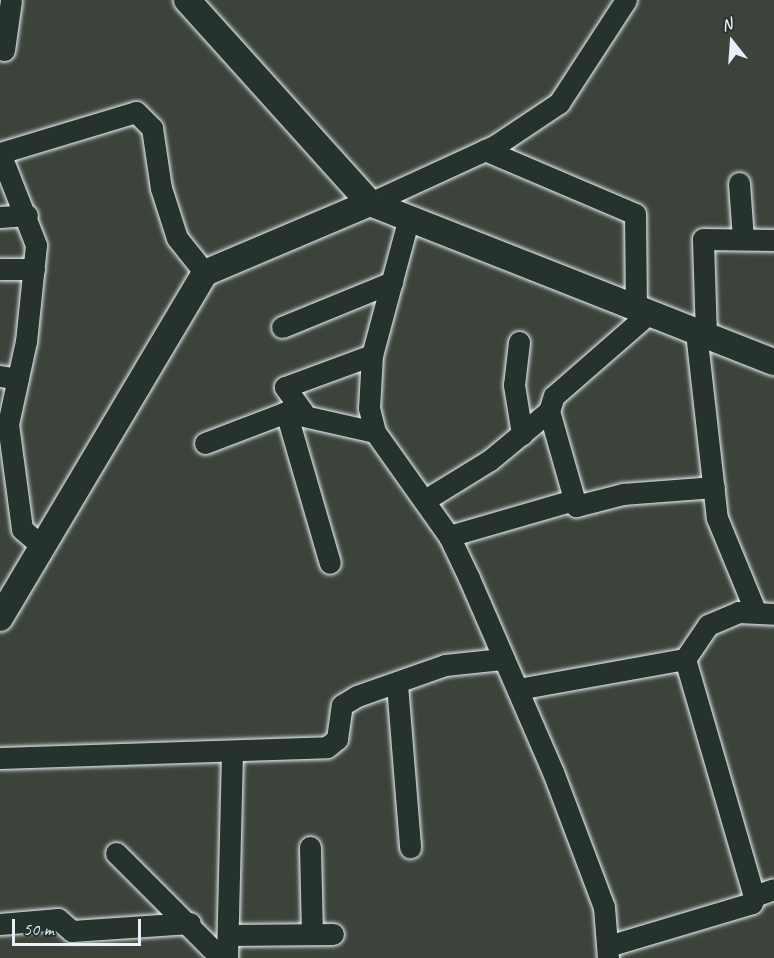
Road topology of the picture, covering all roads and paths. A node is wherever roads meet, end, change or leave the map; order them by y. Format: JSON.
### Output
{"nodes":[{"id":1,"x":11,"y":0,"type":"edge"},
{"id":2,"x":187,"y":0,"type":"edge"},
{"id":3,"x":626,"y":0,"type":"edge"},
{"id":4,"x":4,"y":50,"type":"dead end"},
{"id":5,"x":484,"y":150,"type":"junction"},
{"id":6,"x":0,"y":153,"type":"edge"},
{"id":7,"x":739,"y":183,"type":"dead end"},
{"id":8,"x":370,"y":203,"type":"junction"},
{"id":9,"x":27,"y":215,"type":"junction"},
{"id":10,"x":0,"y":217,"type":"edge"},
{"id":11,"x":408,"y":221,"type":"junction"},
{"id":12,"x":743,"y":239,"type":"junction"},
{"id":13,"x":774,"y":240,"type":"edge"},
{"id":14,"x":0,"y":269,"type":"edge"},
{"id":15,"x":34,"y":269,"type":"junction"},
{"id":16,"x":205,"y":273,"type":"junction"},
{"id":17,"x":392,"y":282,"type":"junction"},
{"id":18,"x":641,"y":313,"type":"junction"},
{"id":19,"x":282,"y":327,"type":"dead end"},
{"id":20,"x":701,"y":334,"type":"junction"},
{"id":21,"x":519,"y":342,"type":"dead end"},
{"id":22,"x":372,"y":355,"type":"junction"},
{"id":23,"x":774,"y":362,"type":"edge"},
{"id":24,"x":9,"y":377,"type":"edge"},
{"id":25,"x":549,"y":411,"type":"junction"},
{"id":26,"x":295,"y":412,"type":"junction"},
{"id":27,"x":375,"y":432,"type":"junction"},
{"id":28,"x":522,"y":434,"type":"junction"},
{"id":29,"x":205,"y":444,"type":"dead end"},
{"id":30,"x":714,"y":487,"type":"junction"},
{"id":31,"x":425,"y":500,"type":"junction"},
{"id":32,"x":574,"y":500,"type":"junction"},
{"id":33,"x":449,"y":536,"type":"junction"},
{"id":34,"x":39,"y":544,"type":"junction"},
{"id":35,"x":330,"y":563,"type":"dead end"},
{"id":36,"x":765,"y":612,"type":"edge"},
{"id":37,"x":0,"y":618,"type":"edge"},
{"id":38,"x":502,"y":659,"type":"junction"},
{"id":39,"x":686,"y":659,"type":"junction"},
{"id":40,"x":397,"y":684,"type":"junction"},
{"id":41,"x":518,"y":689,"type":"junction"},
{"id":42,"x":232,"y":753,"type":"junction"},
{"id":43,"x":0,"y":758,"type":"edge"},
{"id":44,"x":310,"y":847,"type":"dead end"},
{"id":45,"x":410,"y":847,"type":"dead end"},
{"id":46,"x":116,"y":853,"type":"dead end"},
{"id":47,"x":764,"y":892,"type":"edge"},
{"id":48,"x":190,"y":923,"type":"junction"},
{"id":49,"x":0,"y":924,"type":"edge"},
{"id":50,"x":230,"y":935,"type":"junction"},
{"id":51,"x":608,"y":952,"type":"edge"},
{"id":52,"x":227,"y":958,"type":"edge"}],
"edges":[{"from":1,"to":4,"type":"street"},
{"from":2,"to":8,"type":"street"},
{"from":3,"to":5,"type":"street"},
{"from":5,"to":8,"type":"street"},
{"from":5,"to":18,"type":"street"},
{"from":6,"to":9,"type":"street"},
{"from":6,"to":16,"type":"street"},
{"from":7,"to":12,"type":"street"},
{"from":8,"to":11,"type":"street"},
{"from":8,"to":16,"type":"street"},
{"from":9,"to":10,"type":"street"},
{"from":9,"to":15,"type":"street"},
{"from":11,"to":17,"type":"street"},
{"from":11,"to":18,"type":"street"},
{"from":12,"to":13,"type":"street"},
{"from":12,"to":20,"type":"street"},
{"from":14,"to":15,"type":"street"},
{"from":15,"to":24,"type":"street"},
{"from":16,"to":34,"type":"street"},
{"from":17,"to":19,"type":"street"},
{"from":17,"to":22,"type":"street"},
{"from":18,"to":20,"type":"street"},
{"from":18,"to":25,"type":"street"},
{"from":20,"to":23,"type":"street"},
{"from":20,"to":30,"type":"street"},
{"from":21,"to":28,"type":"street"},
{"from":22,"to":26,"type":"street"},
{"from":22,"to":27,"type":"street"},
{"from":24,"to":34,"type":"street"},
{"from":25,"to":28,"type":"street"},
{"from":25,"to":32,"type":"street"},
{"from":26,"to":27,"type":"street"},
{"from":26,"to":29,"type":"street"},
{"from":26,"to":35,"type":"street"},
{"from":27,"to":31,"type":"street"},
{"from":28,"to":31,"type":"street"},
{"from":30,"to":32,"type":"street"},
{"from":30,"to":36,"type":"street"},
{"from":31,"to":33,"type":"street"},
{"from":32,"to":33,"type":"street"},
{"from":33,"to":38,"type":"street"},
{"from":34,"to":37,"type":"street"},
{"from":36,"to":39,"type":"street"},
{"from":38,"to":40,"type":"street"},
{"from":38,"to":41,"type":"street"},
{"from":39,"to":41,"type":"street"},
{"from":39,"to":47,"type":"street"},
{"from":40,"to":42,"type":"street"},
{"from":40,"to":45,"type":"street"},
{"from":41,"to":51,"type":"street"},
{"from":42,"to":43,"type":"street"},
{"from":42,"to":50,"type":"street"},
{"from":44,"to":50,"type":"street"},
{"from":46,"to":48,"type":"street"},
{"from":47,"to":51,"type":"street"},
{"from":48,"to":49,"type":"street"},
{"from":48,"to":52,"type":"street"},
{"from":50,"to":52,"type":"street"}]}
